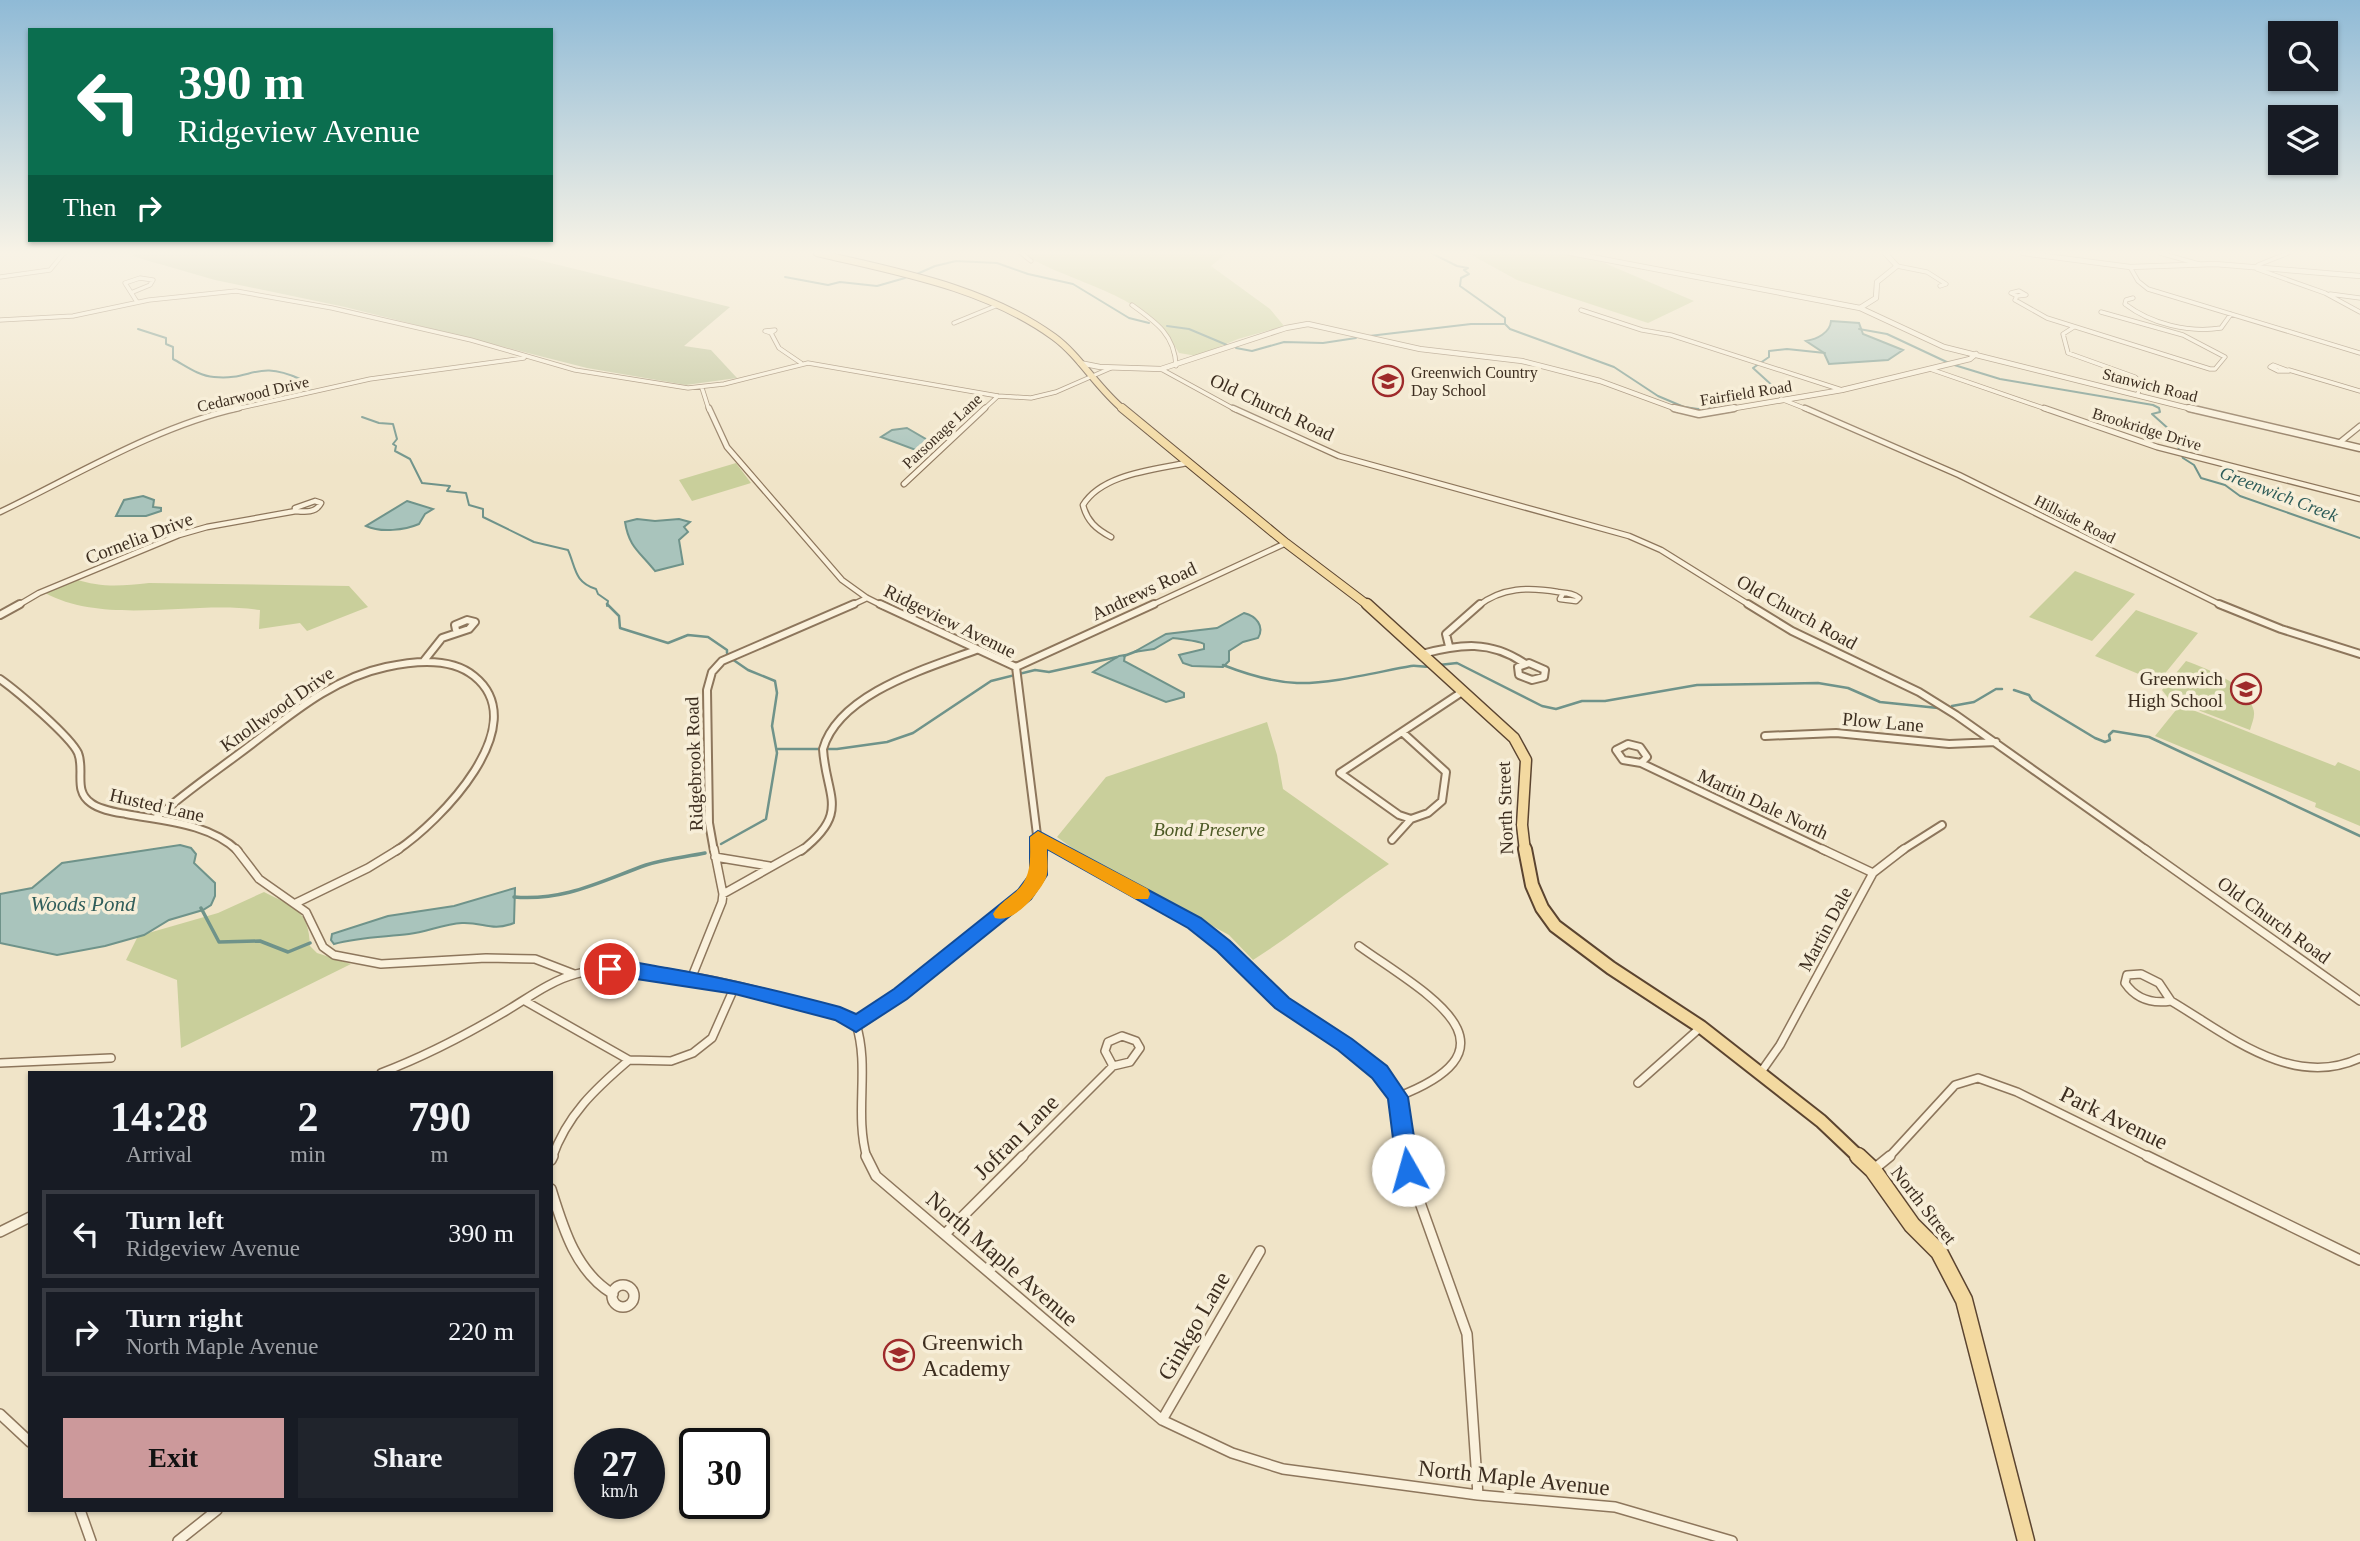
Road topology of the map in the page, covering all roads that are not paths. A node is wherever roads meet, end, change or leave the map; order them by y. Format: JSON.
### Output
{"nodes":[{"id":1,"x":398,"y":325,"type":"edge"},
{"id":2,"x":1032,"y":325,"type":"edge"},
{"id":3,"x":1157,"y":325,"type":"edge"},
{"id":4,"x":1304,"y":325,"type":"edge"},
{"id":5,"x":1312,"y":325,"type":"edge"},
{"id":6,"x":1632,"y":325,"type":"edge"},
{"id":7,"x":1894,"y":325,"type":"edge"},
{"id":8,"x":2068,"y":325,"type":"edge"},
{"id":9,"x":2146,"y":325,"type":"edge"},
{"id":10,"x":2182,"y":325,"type":"edge"},
{"id":11,"x":2223,"y":325,"type":"edge"},
{"id":12,"x":2268,"y":325,"type":"edge"},
{"id":13,"x":2074,"y":327,"type":"junction"},
{"id":14,"x":771,"y":332,"type":"dead end"},
{"id":15,"x":2359,"y":352,"type":"edge"},
{"id":16,"x":1177,"y":354,"type":"junction"},
{"id":17,"x":1976,"y":354,"type":"junction"},
{"id":18,"x":528,"y":358,"type":"junction"},
{"id":19,"x":1197,"y":359,"type":"junction"},
{"id":20,"x":801,"y":363,"type":"junction"},
{"id":21,"x":1080,"y":363,"type":"junction"},
{"id":22,"x":1176,"y":366,"type":"junction"},
{"id":23,"x":1113,"y":367,"type":"junction"},
{"id":24,"x":1161,"y":369,"type":"junction"},
{"id":25,"x":1930,"y":369,"type":"junction"},
{"id":26,"x":2289,"y":370,"type":"dead end"},
{"id":27,"x":1090,"y":378,"type":"junction"},
{"id":28,"x":702,"y":388,"type":"junction"},
{"id":29,"x":1842,"y":390,"type":"junction"},
{"id":30,"x":2360,"y":391,"type":"edge"},
{"id":31,"x":2138,"y":393,"type":"junction"},
{"id":32,"x":998,"y":396,"type":"junction"},
{"id":33,"x":1781,"y":399,"type":"junction"},
{"id":34,"x":2360,"y":426,"type":"edge"},
{"id":35,"x":2339,"y":443,"type":"junction"},
{"id":36,"x":2360,"y":448,"type":"edge"},
{"id":37,"x":1186,"y":463,"type":"junction"},
{"id":38,"x":904,"y":484,"type":"dead end"},
{"id":39,"x":2360,"y":499,"type":"edge"},
{"id":40,"x":296,"y":511,"type":"junction"},
{"id":41,"x":0,"y":512,"type":"edge"},
{"id":42,"x":1111,"y":537,"type":"dead end"},
{"id":43,"x":1286,"y":543,"type":"junction"},
{"id":44,"x":1563,"y":593,"type":"dead end"},
{"id":45,"x":867,"y":598,"type":"junction"},
{"id":46,"x":0,"y":615,"type":"edge"},
{"id":47,"x":456,"y":630,"type":"dead end"},
{"id":48,"x":1449,"y":646,"type":"junction"},
{"id":49,"x":976,"y":650,"type":"junction"},
{"id":50,"x":2360,"y":653,"type":"edge"},
{"id":51,"x":1422,"y":654,"type":"junction"},
{"id":52,"x":422,"y":662,"type":"junction"},
{"id":53,"x":1524,"y":663,"type":"junction"},
{"id":54,"x":1016,"y":671,"type":"junction"},
{"id":55,"x":0,"y":679,"type":"edge"},
{"id":56,"x":1462,"y":692,"type":"junction"},
{"id":57,"x":1402,"y":732,"type":"junction"},
{"id":58,"x":1765,"y":736,"type":"dead end"},
{"id":59,"x":1998,"y":742,"type":"junction"},
{"id":60,"x":1641,"y":763,"type":"junction"},
{"id":61,"x":156,"y":818,"type":"junction"},
{"id":62,"x":1411,"y":818,"type":"junction"},
{"id":63,"x":1942,"y":825,"type":"dead end"},
{"id":64,"x":1038,"y":837,"type":"junction"},
{"id":65,"x":1392,"y":840,"type":"dead end"},
{"id":66,"x":715,"y":857,"type":"junction"},
{"id":67,"x":769,"y":866,"type":"junction"},
{"id":68,"x":1873,"y":873,"type":"junction"},
{"id":69,"x":723,"y":894,"type":"junction"},
{"id":70,"x":296,"y":903,"type":"junction"},
{"id":71,"x":1359,"y":946,"type":"dead end"},
{"id":72,"x":574,"y":974,"type":"junction"},
{"id":73,"x":691,"y":979,"type":"junction"},
{"id":74,"x":735,"y":986,"type":"junction"},
{"id":75,"x":2360,"y":1000,"type":"edge"},
{"id":76,"x":525,"y":1001,"type":"junction"},
{"id":77,"x":2171,"y":1001,"type":"junction"},
{"id":78,"x":856,"y":1024,"type":"junction"},
{"id":79,"x":1701,"y":1027,"type":"junction"},
{"id":80,"x":111,"y":1058,"type":"dead end"},
{"id":81,"x":2360,"y":1058,"type":"edge"},
{"id":82,"x":629,"y":1060,"type":"junction"},
{"id":83,"x":0,"y":1063,"type":"edge"},
{"id":84,"x":1113,"y":1066,"type":"junction"},
{"id":85,"x":386,"y":1071,"type":"edge"},
{"id":86,"x":1761,"y":1072,"type":"junction"},
{"id":87,"x":1638,"y":1083,"type":"dead end"},
{"id":88,"x":1398,"y":1097,"type":"junction"},
{"id":89,"x":553,"y":1154,"type":"edge"},
{"id":90,"x":1873,"y":1170,"type":"junction"},
{"id":91,"x":553,"y":1194,"type":"edge"},
{"id":92,"x":28,"y":1218,"type":"edge"},
{"id":93,"x":0,"y":1232,"type":"edge"},
{"id":94,"x":945,"y":1234,"type":"junction"},
{"id":95,"x":1260,"y":1251,"type":"dead end"},
{"id":96,"x":2360,"y":1260,"type":"edge"},
{"id":97,"x":613,"y":1294,"type":"dead end"},
{"id":98,"x":0,"y":1414,"type":"edge"},
{"id":99,"x":1162,"y":1420,"type":"junction"},
{"id":100,"x":28,"y":1440,"type":"edge"},
{"id":101,"x":1478,"y":1494,"type":"junction"},
{"id":102,"x":81,"y":1512,"type":"edge"},
{"id":103,"x":214,"y":1512,"type":"edge"},
{"id":104,"x":91,"y":1541,"type":"edge"},
{"id":105,"x":178,"y":1541,"type":"edge"},
{"id":106,"x":1732,"y":1541,"type":"edge"},
{"id":107,"x":2026,"y":1541,"type":"edge"}],
"edges":[{"from":1,"to":18,"type":"street"},
{"from":2,"to":21,"type":"main road","name":"North Street"},
{"from":3,"to":16,"type":"street"},
{"from":4,"to":19,"type":"street","name":"Fairfield Road"},
{"from":5,"to":33,"type":"street","name":"Fairfield Road"},
{"from":6,"to":29,"type":"street"},
{"from":7,"to":17,"type":"street","name":"Stanwich Road"},
{"from":8,"to":13,"type":"street"},
{"from":9,"to":13,"type":"street"},
{"from":10,"to":11,"type":"street"},
{"from":12,"to":15,"type":"street"},
{"from":13,"to":31,"type":"street"},
{"from":14,"to":20,"type":"street"},
{"from":16,"to":19,"type":"street"},
{"from":16,"to":22,"type":"street"},
{"from":17,"to":25,"type":"street","name":"Fairfield Road"},
{"from":17,"to":31,"type":"street","name":"Stanwich Road"},
{"from":18,"to":28,"type":"street"},
{"from":18,"to":41,"type":"street","name":"Cedarwood Drive"},
{"from":19,"to":22,"type":"street","name":"Fairfield Road"},
{"from":20,"to":28,"type":"street"},
{"from":20,"to":32,"type":"street","name":"Fairfield Road"},
{"from":21,"to":23,"type":"street","name":"Fairfield Road"},
{"from":21,"to":27,"type":"main road","name":"North Street"},
{"from":22,"to":24,"type":"street","name":"Fairfield Road"},
{"from":23,"to":24,"type":"street","name":"Fairfield Road"},
{"from":23,"to":27,"type":"street","name":"Fairfield Road"},
{"from":24,"to":59,"type":"street","name":"Old Church Road"},
{"from":25,"to":29,"type":"street","name":"Fairfield Road"},
{"from":25,"to":39,"type":"street","name":"Brookridge Drive"},
{"from":26,"to":30,"type":"street"},
{"from":27,"to":32,"type":"street","name":"Fairfield Road"},
{"from":27,"to":37,"type":"main road","name":"North Street"},
{"from":28,"to":45,"type":"street","name":"Ridgeview Avenue"},
{"from":29,"to":33,"type":"street","name":"Fairfield Road"},
{"from":31,"to":35,"type":"street","name":"Stanwich Road"},
{"from":32,"to":38,"type":"street","name":"Parsonage Lane"},
{"from":33,"to":50,"type":"street","name":"Hillside Road"},
{"from":34,"to":35,"type":"street"},
{"from":35,"to":36,"type":"street","name":"Stanwich Road"},
{"from":37,"to":42,"type":"street"},
{"from":37,"to":43,"type":"main road","name":"North Street"},
{"from":40,"to":40,"type":"street","name":"Cornelia Drive"},
{"from":40,"to":46,"type":"street","name":"Cornelia Drive"},
{"from":43,"to":51,"type":"main road","name":"North Street"},
{"from":43,"to":54,"type":"street","name":"Andrews Road"},
{"from":44,"to":48,"type":"street"},
{"from":45,"to":49,"type":"street","name":"Ridgeview Avenue"},
{"from":45,"to":66,"type":"street","name":"Ridgebrook Road"},
{"from":47,"to":52,"type":"street"},
{"from":48,"to":51,"type":"street"},
{"from":48,"to":53,"type":"street"},
{"from":49,"to":54,"type":"street","name":"Ridgeview Avenue"},
{"from":49,"to":67,"type":"street"},
{"from":51,"to":56,"type":"main road","name":"North Street"},
{"from":52,"to":61,"type":"street","name":"Knollwood Drive"},
{"from":52,"to":70,"type":"street","name":"Knollwood Drive"},
{"from":53,"to":53,"type":"street"},
{"from":54,"to":64,"type":"street","name":"Ridgeview Avenue"},
{"from":55,"to":61,"type":"street","name":"Husted Lane"},
{"from":56,"to":57,"type":"street"},
{"from":56,"to":79,"type":"main road","name":"North Street"},
{"from":57,"to":62,"type":"street"},
{"from":57,"to":62,"type":"street"},
{"from":58,"to":59,"type":"street","name":"Plow Lane"},
{"from":59,"to":75,"type":"street","name":"Old Church Road"},
{"from":60,"to":60,"type":"street","name":"Martin Dale North"},
{"from":60,"to":68,"type":"street","name":"Martin Dale North"},
{"from":61,"to":70,"type":"street","name":"Husted Lane"},
{"from":62,"to":65,"type":"street"},
{"from":63,"to":68,"type":"street","name":"Martin Dale"},
{"from":64,"to":78,"type":"street","name":"Ridgeview Avenue"},
{"from":64,"to":88,"type":"street"},
{"from":66,"to":67,"type":"street"},
{"from":66,"to":69,"type":"street","name":"Ridgebrook Road"},
{"from":67,"to":69,"type":"street"},
{"from":68,"to":86,"type":"street","name":"Martin Dale"},
{"from":69,"to":73,"type":"street"},
{"from":70,"to":72,"type":"street","name":"Husted Lane"},
{"from":71,"to":88,"type":"street"},
{"from":72,"to":73,"type":"street"},
{"from":72,"to":76,"type":"street"},
{"from":73,"to":74,"type":"street"},
{"from":74,"to":78,"type":"street"},
{"from":74,"to":82,"type":"street"},
{"from":76,"to":82,"type":"street"},
{"from":76,"to":85,"type":"street"},
{"from":77,"to":77,"type":"street"},
{"from":77,"to":81,"type":"street"},
{"from":78,"to":94,"type":"street","name":"North Maple Avenue"},
{"from":79,"to":86,"type":"main road","name":"North Street"},
{"from":79,"to":87,"type":"street"},
{"from":80,"to":83,"type":"street"},
{"from":82,"to":89,"type":"street"},
{"from":84,"to":84,"type":"street","name":"Jofran Lane"},
{"from":84,"to":94,"type":"street","name":"Jofran Lane"},
{"from":86,"to":90,"type":"main road","name":"North Street"},
{"from":88,"to":101,"type":"street"},
{"from":90,"to":96,"type":"street","name":"Park Avenue"},
{"from":90,"to":107,"type":"main road","name":"North Street"},
{"from":91,"to":97,"type":"street"},
{"from":92,"to":93,"type":"street"},
{"from":94,"to":99,"type":"street","name":"North Maple Avenue"},
{"from":95,"to":99,"type":"street","name":"Ginkgo Lane"},
{"from":98,"to":100,"type":"street"},
{"from":99,"to":101,"type":"street","name":"North Maple Avenue"},
{"from":101,"to":106,"type":"street","name":"North Maple Avenue"},
{"from":102,"to":104,"type":"street"},
{"from":103,"to":105,"type":"street"}]}
